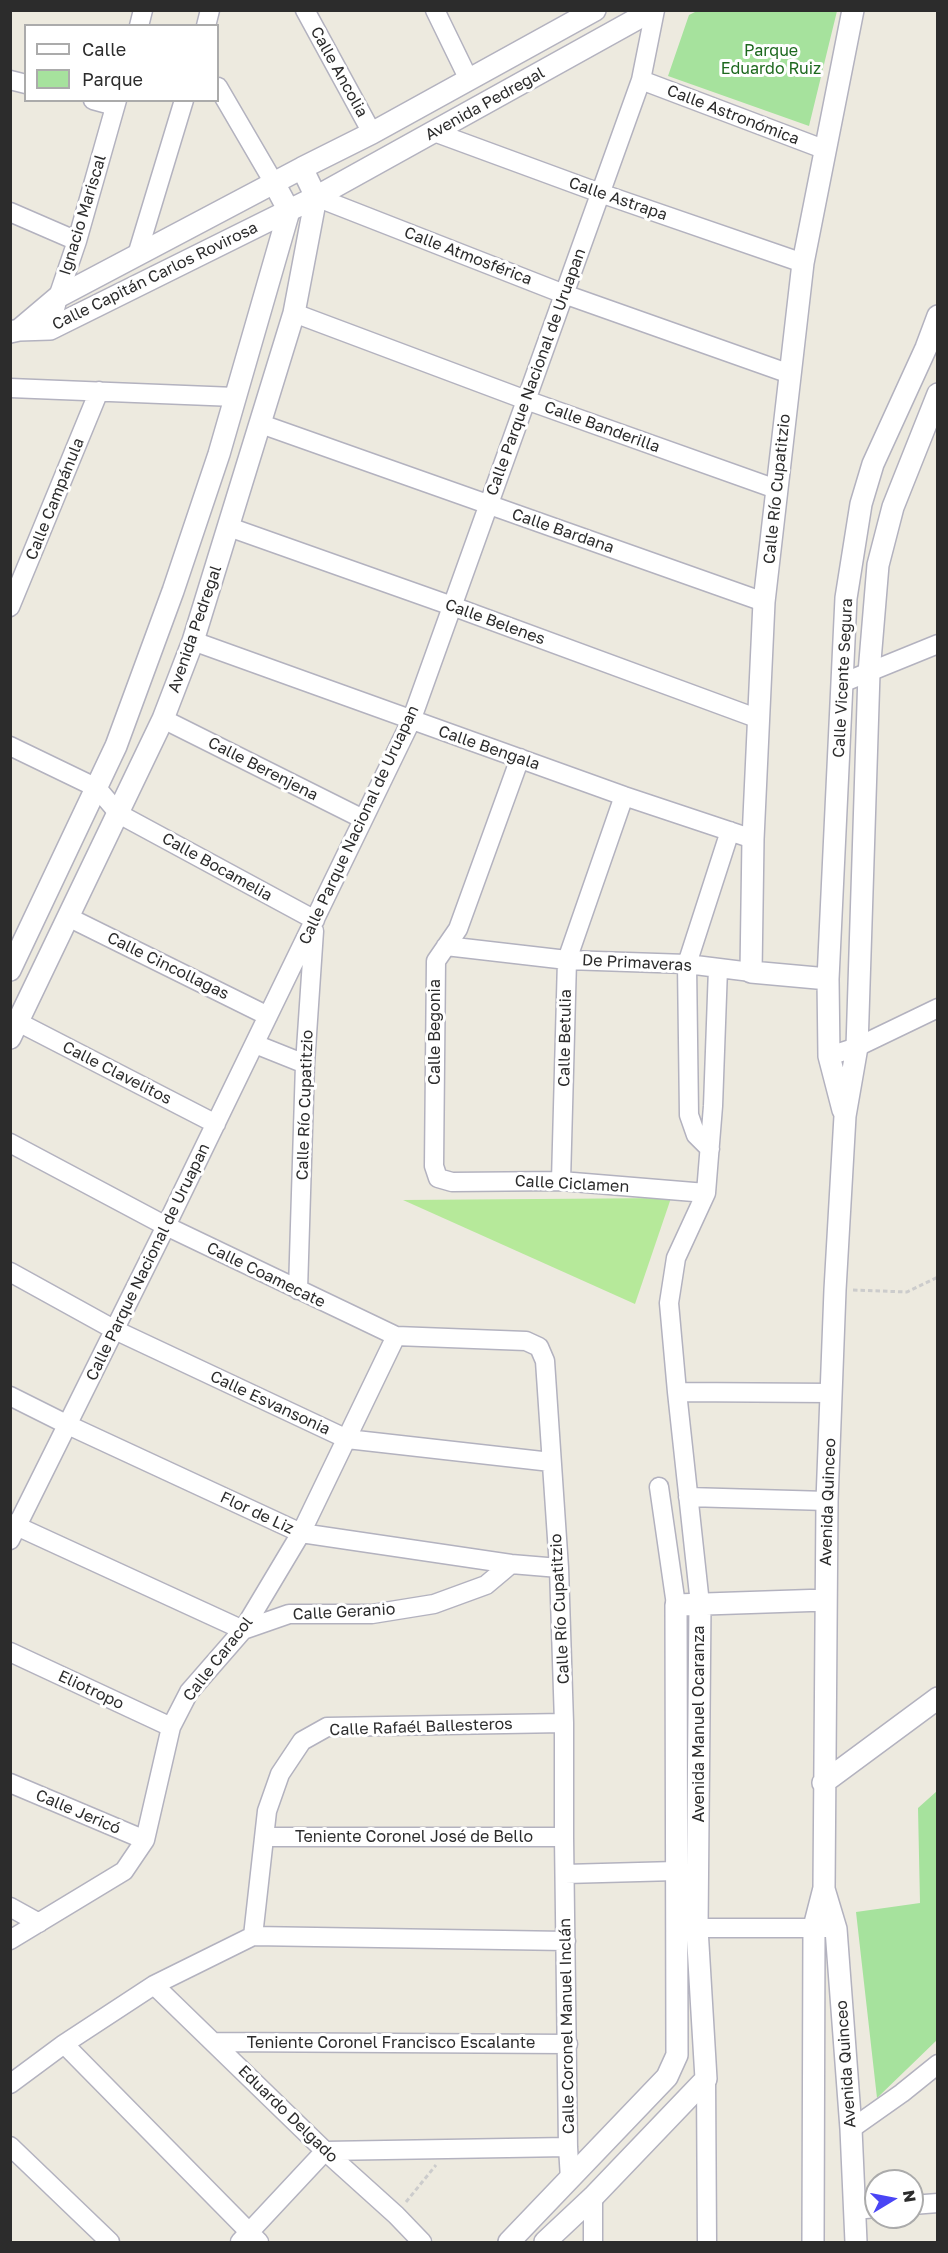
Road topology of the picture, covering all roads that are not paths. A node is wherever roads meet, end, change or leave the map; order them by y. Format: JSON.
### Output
{"nodes":[{"id":1,"x":305,"y":10,"type":"edge"},
{"id":2,"x":435,"y":10,"type":"edge"},
{"id":3,"x":595,"y":10,"type":"edge"},
{"id":4,"x":654,"y":10,"type":"edge"},
{"id":5,"x":853,"y":10,"type":"edge"},
{"id":6,"x":469,"y":80,"type":"junction"},
{"id":7,"x":641,"y":80,"type":"junction"},
{"id":8,"x":219,"y":89,"type":"edge"},
{"id":9,"x":183,"y":102,"type":"edge"},
{"id":10,"x":116,"y":103,"type":"edge"},
{"id":11,"x":434,"y":132,"type":"junction"},
{"id":12,"x":372,"y":133,"type":"junction"},
{"id":13,"x":826,"y":150,"type":"junction"},
{"id":14,"x":302,"y":168,"type":"junction"},
{"id":15,"x":274,"y":183,"type":"junction"},
{"id":16,"x":600,"y":193,"type":"junction"},
{"id":17,"x":316,"y":197,"type":"junction"},
{"id":18,"x":289,"y":211,"type":"junction"},
{"id":19,"x":10,"y":212,"type":"edge"},
{"id":20,"x":77,"y":241,"type":"junction"},
{"id":21,"x":137,"y":255,"type":"junction"},
{"id":22,"x":803,"y":262,"type":"junction"},
{"id":23,"x":564,"y":294,"type":"junction"},
{"id":24,"x":58,"y":297,"type":"junction"},
{"id":25,"x":294,"y":314,"type":"junction"},
{"id":26,"x":938,"y":316,"type":"edge"},
{"id":27,"x":50,"y":329,"type":"junction"},
{"id":28,"x":15,"y":331,"type":"edge"},
{"id":29,"x":790,"y":374,"type":"junction"},
{"id":30,"x":10,"y":388,"type":"edge"},
{"id":31,"x":99,"y":392,"type":"junction"},
{"id":32,"x":938,"y":394,"type":"edge"},
{"id":33,"x":235,"y":397,"type":"junction"},
{"id":34,"x":526,"y":400,"type":"junction"},
{"id":35,"x":261,"y":424,"type":"junction"},
{"id":36,"x":776,"y":489,"type":"junction"},
{"id":37,"x":488,"y":505,"type":"junction"},
{"id":38,"x":229,"y":527,"type":"junction"},
{"id":39,"x":764,"y":602,"type":"junction"},
{"id":40,"x":452,"y":606,"type":"junction"},
{"id":41,"x":10,"y":607,"type":"edge"},
{"id":42,"x":193,"y":641,"type":"junction"},
{"id":43,"x":938,"y":644,"type":"edge"},
{"id":44,"x":869,"y":673,"type":"junction"},
{"id":45,"x":842,"y":683,"type":"junction"},
{"id":46,"x":163,"y":719,"type":"junction"},
{"id":47,"x":759,"y":719,"type":"junction"},
{"id":48,"x":411,"y":721,"type":"junction"},
{"id":49,"x":10,"y":746,"type":"edge"},
{"id":50,"x":520,"y":758,"type":"junction"},
{"id":51,"x":97,"y":788,"type":"junction"},
{"id":52,"x":624,"y":796,"type":"junction"},
{"id":53,"x":119,"y":814,"type":"junction"},
{"id":54,"x":363,"y":819,"type":"junction"},
{"id":55,"x":730,"y":831,"type":"junction"},
{"id":56,"x":753,"y":839,"type":"junction"},
{"id":57,"x":68,"y":917,"type":"junction"},
{"id":58,"x":315,"y":920,"type":"junction"},
{"id":59,"x":446,"y":946,"type":"junction"},
{"id":60,"x":567,"y":960,"type":"junction"},
{"id":61,"x":687,"y":964,"type":"junction"},
{"id":62,"x":718,"y":968,"type":"junction"},
{"id":63,"x":10,"y":970,"type":"edge"},
{"id":64,"x":751,"y":972,"type":"junction"},
{"id":65,"x":828,"y":979,"type":"junction"},
{"id":66,"x":938,"y":1008,"type":"edge"},
{"id":67,"x":268,"y":1016,"type":"junction"},
{"id":68,"x":14,"y":1030,"type":"edge"},
{"id":69,"x":255,"y":1044,"type":"junction"},
{"id":70,"x":857,"y":1047,"type":"junction"},
{"id":71,"x":828,"y":1056,"type":"junction"},
{"id":72,"x":305,"y":1064,"type":"junction"},
{"id":73,"x":845,"y":1116,"type":"junction"},
{"id":74,"x":216,"y":1124,"type":"junction"},
{"id":75,"x":10,"y":1143,"type":"edge"},
{"id":76,"x":710,"y":1149,"type":"junction"},
{"id":77,"x":438,"y":1178,"type":"joint"},
{"id":78,"x":561,"y":1181,"type":"junction"},
{"id":79,"x":706,"y":1193,"type":"junction"},
{"id":80,"x":166,"y":1226,"type":"junction"},
{"id":81,"x":10,"y":1272,"type":"edge"},
{"id":82,"x":298,"y":1290,"type":"junction"},
{"id":83,"x":115,"y":1330,"type":"junction"},
{"id":84,"x":396,"y":1336,"type":"junction"},
{"id":85,"x":539,"y":1347,"type":"joint"},
{"id":86,"x":676,"y":1392,"type":"junction"},
{"id":87,"x":832,"y":1393,"type":"junction"},
{"id":88,"x":10,"y":1396,"type":"edge"},
{"id":89,"x":68,"y":1425,"type":"junction"},
{"id":90,"x":347,"y":1439,"type":"junction"},
{"id":91,"x":551,"y":1462,"type":"junction"},
{"id":92,"x":659,"y":1486,"type":"dead end"},
{"id":93,"x":688,"y":1497,"type":"junction"},
{"id":94,"x":827,"y":1501,"type":"junction"},
{"id":95,"x":13,"y":1530,"type":"edge"},
{"id":96,"x":301,"y":1533,"type":"junction"},
{"id":97,"x":511,"y":1564,"type":"junction"},
{"id":98,"x":559,"y":1568,"type":"junction"},
{"id":99,"x":825,"y":1600,"type":"junction"},
{"id":100,"x":700,"y":1604,"type":"junction"},
{"id":101,"x":676,"y":1605,"type":"junction"},
{"id":102,"x":243,"y":1630,"type":"junction"},
{"id":103,"x":10,"y":1652,"type":"edge"},
{"id":104,"x":938,"y":1698,"type":"edge"},
{"id":105,"x":564,"y":1723,"type":"junction"},
{"id":106,"x":171,"y":1727,"type":"junction"},
{"id":107,"x":823,"y":1783,"type":"junction"},
{"id":108,"x":13,"y":1788,"type":"edge"},
{"id":109,"x":264,"y":1837,"type":"junction"},
{"id":110,"x":564,"y":1837,"type":"junction"},
{"id":111,"x":145,"y":1840,"type":"junction"},
{"id":112,"x":676,"y":1871,"type":"junction"},
{"id":113,"x":565,"y":1874,"type":"junction"},
{"id":114,"x":824,"y":1888,"type":"junction"},
{"id":115,"x":10,"y":1907,"type":"edge"},
{"id":116,"x":39,"y":1923,"type":"junction"},
{"id":117,"x":814,"y":1927,"type":"junction"},
{"id":118,"x":676,"y":1928,"type":"junction"},
{"id":119,"x":697,"y":1928,"type":"junction"},
{"id":120,"x":836,"y":1929,"type":"junction"},
{"id":121,"x":253,"y":1936,"type":"junction"},
{"id":122,"x":10,"y":1941,"type":"edge"},
{"id":123,"x":566,"y":1941,"type":"junction"},
{"id":124,"x":154,"y":1985,"type":"junction"},
{"id":125,"x":214,"y":2042,"type":"junction"},
{"id":126,"x":64,"y":2044,"type":"junction"},
{"id":127,"x":568,"y":2044,"type":"junction"},
{"id":128,"x":938,"y":2064,"type":"edge"},
{"id":129,"x":706,"y":2079,"type":"junction"},
{"id":130,"x":10,"y":2084,"type":"edge"},
{"id":131,"x":851,"y":2129,"type":"junction"},
{"id":132,"x":10,"y":2146,"type":"edge"},
{"id":133,"x":568,"y":2147,"type":"junction"},
{"id":134,"x":325,"y":2151,"type":"junction"},
{"id":135,"x":570,"y":2179,"type":"junction"},
{"id":136,"x":593,"y":2197,"type":"junction"},
{"id":137,"x":864,"y":2209,"type":"edge"},
{"id":138,"x":855,"y":2210,"type":"junction"},
{"id":139,"x":249,"y":2239,"type":"edge"},
{"id":140,"x":110,"y":2242,"type":"edge"},
{"id":141,"x":422,"y":2242,"type":"edge"},
{"id":142,"x":509,"y":2242,"type":"edge"},
{"id":143,"x":544,"y":2242,"type":"edge"},
{"id":144,"x":593,"y":2242,"type":"edge"},
{"id":145,"x":707,"y":2242,"type":"edge"},
{"id":146,"x":813,"y":2242,"type":"edge"},
{"id":147,"x":856,"y":2242,"type":"edge"}],
"edges":[{"from":1,"to":12,"type":"street","name":"Calle Ancolia"},
{"from":2,"to":6,"type":"street"},
{"from":3,"to":6,"type":"street","name":"Avenida Pedregal"},
{"from":4,"to":7,"type":"street","name":"Calle Parque Nacional de Uruapan"},
{"from":4,"to":11,"type":"street","name":"Avenida Pedregal"},
{"from":5,"to":13,"type":"street","name":"Calle Río Cupatitzio"},
{"from":6,"to":12,"type":"street","name":"Avenida Pedregal"},
{"from":7,"to":13,"type":"street","name":"Calle Astronómica"},
{"from":7,"to":16,"type":"street","name":"Calle Parque Nacional de Uruapan"},
{"from":8,"to":15,"type":"street"},
{"from":9,"to":21,"type":"street"},
{"from":10,"to":20,"type":"street","name":"Ignacio Mariscal"},
{"from":11,"to":16,"type":"street","name":"Calle Astrapa"},
{"from":11,"to":17,"type":"street","name":"Avenida Pedregal"},
{"from":12,"to":14,"type":"street","name":"Avenida Pedregal"},
{"from":13,"to":22,"type":"street","name":"Calle Río Cupatitzio"},
{"from":14,"to":15,"type":"street","name":"Avenida Pedregal"},
{"from":14,"to":17,"type":"street"},
{"from":15,"to":18,"type":"street"},
{"from":15,"to":21,"type":"street","name":"Calle Capitán Carlos Rovirosa"},
{"from":16,"to":22,"type":"street","name":"Calle Astrapa"},
{"from":16,"to":23,"type":"street","name":"Calle Parque Nacional de Uruapan"},
{"from":17,"to":18,"type":"street","name":"Avenida Pedregal"},
{"from":17,"to":23,"type":"street","name":"Calle Atmosférica"},
{"from":17,"to":25,"type":"street","name":"Avenida Pedregal"},
{"from":18,"to":27,"type":"street","name":"Calle Capitán Carlos Rovirosa"},
{"from":18,"to":33,"type":"street","name":"Avenida Pedregal"},
{"from":19,"to":20,"type":"street"},
{"from":20,"to":24,"type":"street","name":"Ignacio Mariscal"},
{"from":21,"to":24,"type":"street","name":"Calle Capitán Carlos Rovirosa"},
{"from":22,"to":29,"type":"street","name":"Calle Río Cupatitzio"},
{"from":23,"to":29,"type":"street","name":"Calle Atmosférica"},
{"from":23,"to":34,"type":"street","name":"Calle Parque Nacional de Uruapan"},
{"from":24,"to":27,"type":"street","name":"Ignacio Mariscal"},
{"from":24,"to":28,"type":"street","name":"Calle Capitán Carlos Rovirosa"},
{"from":25,"to":34,"type":"street","name":"Calle Banderilla"},
{"from":25,"to":35,"type":"street","name":"Avenida Pedregal"},
{"from":26,"to":45,"type":"street","name":"Calle Vicente Segura"},
{"from":27,"to":28,"type":"street","name":"Calle Capitán Carlos Rovirosa"},
{"from":29,"to":36,"type":"street","name":"Calle Río Cupatitzio"},
{"from":30,"to":31,"type":"street"},
{"from":31,"to":33,"type":"street"},
{"from":31,"to":41,"type":"street","name":"Calle Campánula"},
{"from":32,"to":44,"type":"street","name":"Calle Vicente Segura"},
{"from":33,"to":51,"type":"street","name":"Avenida Pedregal"},
{"from":34,"to":36,"type":"street","name":"Calle Banderilla"},
{"from":34,"to":37,"type":"street","name":"Calle Parque Nacional de Uruapan"},
{"from":35,"to":37,"type":"street","name":"Calle Bardana"},
{"from":35,"to":38,"type":"street","name":"Avenida Pedregal"},
{"from":36,"to":39,"type":"street","name":"Calle Río Cupatitzio"},
{"from":37,"to":39,"type":"street","name":"Calle Bardana"},
{"from":37,"to":40,"type":"street","name":"Calle Parque Nacional de Uruapan"},
{"from":38,"to":40,"type":"street","name":"Calle Belenes"},
{"from":38,"to":42,"type":"street","name":"Avenida Pedregal"},
{"from":39,"to":47,"type":"street","name":"Calle Río Cupatitzio"},
{"from":40,"to":47,"type":"street","name":"Calle Belenes"},
{"from":40,"to":48,"type":"street","name":"Calle Parque Nacional de Uruapan"},
{"from":42,"to":46,"type":"street","name":"Avenida Pedregal"},
{"from":42,"to":48,"type":"street","name":"Calle Bengala"},
{"from":43,"to":44,"type":"street"},
{"from":44,"to":45,"type":"street"},
{"from":44,"to":70,"type":"street","name":"Calle Vicente Segura"},
{"from":45,"to":65,"type":"street","name":"Calle Vicente Segura"},
{"from":46,"to":53,"type":"street","name":"Avenida Pedregal"},
{"from":46,"to":54,"type":"street","name":"Calle Berenjena"},
{"from":47,"to":56,"type":"street","name":"Calle Río Cupatitzio"},
{"from":48,"to":50,"type":"street","name":"Calle Bengala"},
{"from":48,"to":54,"type":"street","name":"Calle Parque Nacional de Uruapan"},
{"from":49,"to":51,"type":"street"},
{"from":50,"to":52,"type":"street","name":"Calle Bengala"},
{"from":50,"to":59,"type":"street","name":"Calle Begonia"},
{"from":51,"to":53,"type":"street"},
{"from":51,"to":63,"type":"street","name":"Avenida Pedregal"},
{"from":52,"to":55,"type":"street","name":"Calle Bengala"},
{"from":52,"to":60,"type":"street","name":"Calle Betulia"},
{"from":53,"to":57,"type":"street","name":"Avenida Pedregal"},
{"from":53,"to":58,"type":"street","name":"Calle Bocamelia"},
{"from":54,"to":58,"type":"street","name":"Calle Parque Nacional de Uruapan"},
{"from":55,"to":56,"type":"street","name":"Calle Bengala"},
{"from":55,"to":61,"type":"street"},
{"from":56,"to":64,"type":"street","name":"Calle Río Cupatitzio"},
{"from":57,"to":67,"type":"street","name":"Calle Cincollagas"},
{"from":57,"to":68,"type":"street","name":"Avenida Pedregal"},
{"from":58,"to":67,"type":"street","name":"Calle Parque Nacional de Uruapan"},
{"from":58,"to":72,"type":"street","name":"Calle Río Cupatitzio"},
{"from":59,"to":60,"type":"street","name":"De Primaveras"},
{"from":59,"to":77,"type":"street","name":"Calle Begonia"},
{"from":60,"to":61,"type":"street","name":"De Primaveras"},
{"from":60,"to":78,"type":"street","name":"Calle Betulia"},
{"from":61,"to":62,"type":"street","name":"De Primaveras"},
{"from":61,"to":76,"type":"street"},
{"from":62,"to":64,"type":"street","name":"De Primaveras"},
{"from":62,"to":76,"type":"street","name":"Avenida Manuel Ocaranza"},
{"from":64,"to":65,"type":"street","name":"De Primaveras"},
{"from":65,"to":71,"type":"street","name":"Calle Vicente Segura"},
{"from":66,"to":70,"type":"street"},
{"from":67,"to":69,"type":"street","name":"Calle Parque Nacional de Uruapan"},
{"from":68,"to":74,"type":"street","name":"Calle Clavelitos"},
{"from":69,"to":72,"type":"street"},
{"from":69,"to":74,"type":"street","name":"Calle Parque Nacional de Uruapan"},
{"from":70,"to":71,"type":"street"},
{"from":70,"to":73,"type":"street","name":"Avenida Quinceo"},
{"from":71,"to":73,"type":"street","name":"Avenida Quinceo"},
{"from":72,"to":82,"type":"street","name":"Calle Río Cupatitzio"},
{"from":73,"to":87,"type":"street","name":"Avenida Quinceo"},
{"from":74,"to":80,"type":"street","name":"Calle Parque Nacional de Uruapan"},
{"from":75,"to":80,"type":"street","name":"Calle Coamecate"},
{"from":76,"to":79,"type":"street","name":"Avenida Manuel Ocaranza"},
{"from":77,"to":78,"type":"street","name":"Calle Ciclamen"},
{"from":78,"to":79,"type":"street","name":"Calle Ciclamen"},
{"from":79,"to":86,"type":"street","name":"Avenida Manuel Ocaranza"},
{"from":80,"to":82,"type":"street","name":"Calle Coamecate"},
{"from":80,"to":83,"type":"street","name":"Calle Parque Nacional de Uruapan"},
{"from":81,"to":83,"type":"street","name":"Calle Esvansonia"},
{"from":82,"to":84,"type":"street","name":"Calle Coamecate"},
{"from":83,"to":89,"type":"street","name":"Calle Parque Nacional de Uruapan"},
{"from":83,"to":90,"type":"street","name":"Calle Esvansonia"},
{"from":84,"to":85,"type":"street","name":"Calle Coamecate"},
{"from":84,"to":90,"type":"street","name":"Calle Caracol"},
{"from":85,"to":91,"type":"street","name":"Calle Río Cupatitzio"},
{"from":86,"to":87,"type":"street"},
{"from":86,"to":93,"type":"street","name":"Avenida Manuel Ocaranza"},
{"from":87,"to":94,"type":"street","name":"Avenida Quinceo"},
{"from":88,"to":89,"type":"street","name":"Flor de Liz"},
{"from":89,"to":95,"type":"street","name":"Calle Parque Nacional de Uruapan"},
{"from":89,"to":96,"type":"street","name":"Flor de Liz"},
{"from":90,"to":91,"type":"street","name":"Calle Esvansonia"},
{"from":90,"to":96,"type":"street","name":"Calle Caracol"},
{"from":91,"to":98,"type":"street","name":"Calle Río Cupatitzio"},
{"from":92,"to":101,"type":"street","name":"Avenida Manuel Ocaranza"},
{"from":93,"to":94,"type":"street"},
{"from":93,"to":100,"type":"street","name":"Avenida Manuel Ocaranza"},
{"from":94,"to":99,"type":"street","name":"Avenida Quinceo"},
{"from":95,"to":102,"type":"street"},
{"from":96,"to":97,"type":"street","name":"Flor de Liz"},
{"from":96,"to":102,"type":"street","name":"Calle Caracol"},
{"from":97,"to":98,"type":"street","name":"Flor de Liz"},
{"from":97,"to":102,"type":"street","name":"Calle Geranio"},
{"from":98,"to":105,"type":"street","name":"Calle Río Cupatitzio"},
{"from":99,"to":100,"type":"street"},
{"from":99,"to":107,"type":"street","name":"Avenida Quinceo"},
{"from":100,"to":101,"type":"street"},
{"from":100,"to":119,"type":"street","name":"Avenida Manuel Ocaranza"},
{"from":101,"to":112,"type":"street","name":"Avenida Manuel Ocaranza"},
{"from":102,"to":106,"type":"street","name":"Calle Caracol"},
{"from":103,"to":106,"type":"street","name":"Eliotropo"},
{"from":104,"to":107,"type":"street"},
{"from":105,"to":109,"type":"street","name":"Calle Rafaél Ballesteros"},
{"from":105,"to":110,"type":"street","name":"Calle Río Cupatitzio"},
{"from":106,"to":111,"type":"street","name":"Calle Caracol"},
{"from":107,"to":114,"type":"street","name":"Avenida Quinceo"},
{"from":108,"to":111,"type":"street","name":"Calle Jericó"},
{"from":109,"to":110,"type":"street","name":"Teniente Coronel José de Bello"},
{"from":109,"to":121,"type":"street","name":"Calle Rafaél Ballesteros"},
{"from":110,"to":113,"type":"street","name":"Calle Río Cupatitzio"},
{"from":111,"to":116,"type":"street","name":"Calle Caracol"},
{"from":112,"to":113,"type":"street"},
{"from":112,"to":118,"type":"street","name":"Avenida Manuel Ocaranza"},
{"from":113,"to":123,"type":"street","name":"Calle Coronel Manuel Inclán"},
{"from":114,"to":117,"type":"street","name":"Avenida Quinceo"},
{"from":114,"to":120,"type":"street","name":"Avenida Quinceo"},
{"from":115,"to":116,"type":"street"},
{"from":116,"to":122,"type":"street","name":"Calle Caracol"},
{"from":117,"to":119,"type":"street"},
{"from":117,"to":120,"type":"street"},
{"from":117,"to":146,"type":"street","name":"Avenida Quinceo"},
{"from":118,"to":119,"type":"street"},
{"from":118,"to":135,"type":"street","name":"Avenida Manuel Ocaranza"},
{"from":119,"to":129,"type":"street","name":"Avenida Manuel Ocaranza"},
{"from":120,"to":131,"type":"street","name":"Avenida Quinceo"},
{"from":121,"to":123,"type":"street"},
{"from":121,"to":124,"type":"street"},
{"from":123,"to":127,"type":"street","name":"Calle Coronel Manuel Inclán"},
{"from":124,"to":125,"type":"street","name":"Eduardo Delgado"},
{"from":124,"to":126,"type":"street"},
{"from":125,"to":127,"type":"street","name":"Teniente Coronel Francisco Escalante"},
{"from":125,"to":134,"type":"street","name":"Eduardo Delgado"},
{"from":126,"to":130,"type":"street"},
{"from":126,"to":139,"type":"street"},
{"from":127,"to":133,"type":"street","name":"Calle Coronel Manuel Inclán"},
{"from":128,"to":131,"type":"street"},
{"from":129,"to":136,"type":"street"},
{"from":129,"to":145,"type":"street"},
{"from":131,"to":138,"type":"street","name":"Avenida Quinceo"},
{"from":132,"to":140,"type":"street"},
{"from":133,"to":134,"type":"street"},
{"from":133,"to":135,"type":"street","name":"Calle Coronel Manuel Inclán"},
{"from":134,"to":139,"type":"street"},
{"from":134,"to":141,"type":"street","name":"Eduardo Delgado"},
{"from":135,"to":142,"type":"street","name":"Avenida Manuel Ocaranza"},
{"from":136,"to":143,"type":"street"},
{"from":136,"to":144,"type":"street"},
{"from":137,"to":138,"type":"street"},
{"from":138,"to":147,"type":"street","name":"Avenida Quinceo"}]}
